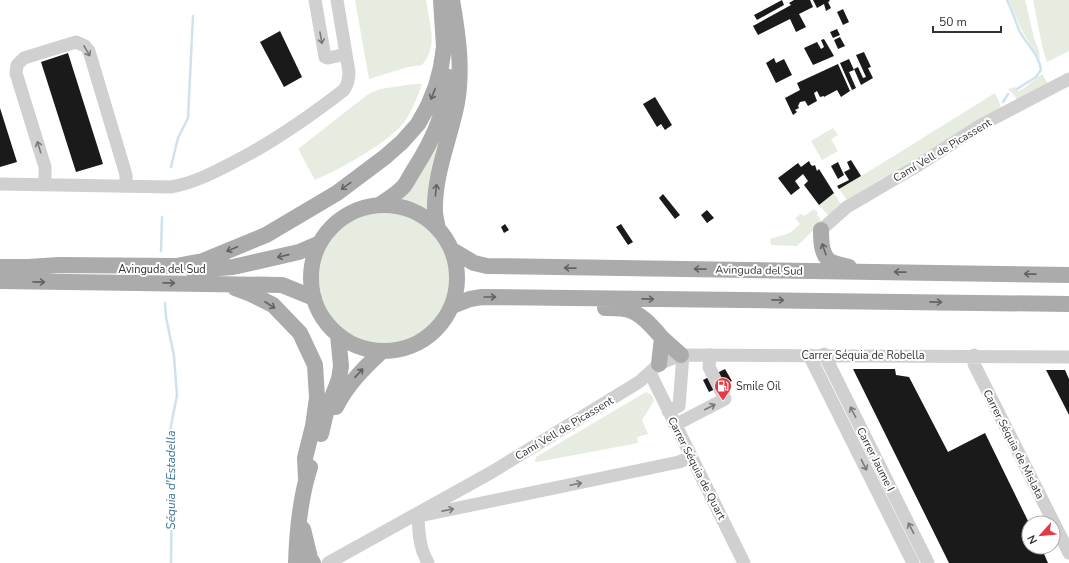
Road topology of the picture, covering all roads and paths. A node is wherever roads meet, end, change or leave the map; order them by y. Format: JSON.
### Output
{"nodes":[{"id":1,"x":314,"y":0,"type":"edge"},
{"id":2,"x":336,"y":0,"type":"edge"},
{"id":3,"x":441,"y":0,"type":"edge"},
{"id":4,"x":452,"y":0,"type":"edge"},
{"id":5,"x":346,"y":54,"type":"junction"},
{"id":6,"x":1069,"y":79,"type":"edge"},
{"id":7,"x":0,"y":184,"type":"edge"},
{"id":8,"x":45,"y":185,"type":"junction"},
{"id":9,"x":126,"y":186,"type":"junction"},
{"id":10,"x":379,"y":205,"type":"junction"},
{"id":11,"x":438,"y":229,"type":"junction"},
{"id":12,"x":821,"y":230,"type":"joint"},
{"id":13,"x":320,"y":243,"type":"junction"},
{"id":14,"x":452,"y":250,"type":"junction"},
{"id":15,"x":0,"y":267,"type":"edge"},
{"id":16,"x":28,"y":267,"type":"junction"},
{"id":17,"x":862,"y":272,"type":"junction"},
{"id":18,"x":1069,"y":274,"type":"edge"},
{"id":19,"x":0,"y":281,"type":"edge"},
{"id":20,"x":222,"y":283,"type":"junction"},
{"id":21,"x":517,"y":297,"type":"junction"},
{"id":22,"x":314,"y":298,"type":"junction"},
{"id":23,"x":1069,"y":304,"type":"edge"},
{"id":24,"x":452,"y":306,"type":"junction"},
{"id":25,"x":338,"y":335,"type":"junction"},
{"id":26,"x":662,"y":338,"type":"junction"},
{"id":27,"x":381,"y":352,"type":"junction"},
{"id":28,"x":809,"y":354,"type":"junction"},
{"id":29,"x":824,"y":354,"type":"junction"},
{"id":30,"x":682,"y":355,"type":"junction"},
{"id":31,"x":710,"y":355,"type":"junction"},
{"id":32,"x":974,"y":355,"type":"junction"},
{"id":33,"x":1069,"y":357,"type":"edge"},
{"id":34,"x":654,"y":368,"type":"junction"},
{"id":35,"x":668,"y":411,"type":"junction"},
{"id":36,"x":675,"y":425,"type":"junction"},
{"id":37,"x":323,"y":429,"type":"junction"},
{"id":38,"x":691,"y":457,"type":"junction"},
{"id":39,"x":306,"y":478,"type":"junction"},
{"id":40,"x":466,"y":486,"type":"junction"},
{"id":41,"x":471,"y":505,"type":"junction"},
{"id":42,"x":300,"y":514,"type":"junction"},
{"id":43,"x":414,"y":516,"type":"junction"},
{"id":44,"x":1069,"y":553,"type":"edge"},
{"id":45,"x":296,"y":563,"type":"edge"},
{"id":46,"x":313,"y":563,"type":"edge"},
{"id":47,"x":328,"y":563,"type":"edge"},
{"id":48,"x":428,"y":563,"type":"edge"},
{"id":49,"x":744,"y":563,"type":"edge"},
{"id":50,"x":913,"y":563,"type":"edge"},
{"id":51,"x":928,"y":563,"type":"edge"}],
"edges":[{"from":1,"to":5,"type":"street","one_way":true},
{"from":2,"to":5,"type":"street"},
{"from":3,"to":10,"type":"main road"},
{"from":3,"to":16,"type":"main road","one_way":true},
{"from":11,"to":4,"type":"main road","one_way":true},
{"from":5,"to":9,"type":"street"},
{"from":6,"to":12,"type":"street","name":"Camí Vell de Picassent"},
{"from":7,"to":8,"type":"street"},
{"from":8,"to":9,"type":"street"},
{"from":8,"to":9,"type":"street","one_way":true},
{"from":10,"to":11,"type":"main road"},
{"from":10,"to":13,"type":"main road"},
{"from":11,"to":14,"type":"main road"},
{"from":17,"to":12,"type":"main road","one_way":true},
{"from":13,"to":16,"type":"main road","name":"Avinguda del Sud","one_way":true},
{"from":13,"to":22,"type":"main road"},
{"from":17,"to":14,"type":"main road","name":"Avinguda del Sud","one_way":true},
{"from":14,"to":24,"type":"main road"},
{"from":15,"to":16,"type":"main road","name":"Avinguda del Sud"},
{"from":18,"to":17,"type":"main road","name":"Avinguda del Sud","one_way":true},
{"from":19,"to":20,"type":"main road","name":"Avinguda del Sud","one_way":true},
{"from":20,"to":22,"type":"main road","name":"Avinguda del Sud"},
{"from":20,"to":39,"type":"main road","one_way":true},
{"from":21,"to":23,"type":"main road","one_way":true},
{"from":24,"to":21,"type":"main road","one_way":true},
{"from":21,"to":26,"type":"main road"},
{"from":22,"to":25,"type":"main road"},
{"from":24,"to":27,"type":"main road"},
{"from":25,"to":27,"type":"main road"},
{"from":25,"to":37,"type":"main road"},
{"from":26,"to":30,"type":"main road"},
{"from":26,"to":34,"type":"main road"},
{"from":37,"to":27,"type":"main road","one_way":true},
{"from":28,"to":29,"type":"street","name":"Carrer Séquia de Robella"},
{"from":28,"to":31,"type":"street","name":"Carrer Séquia de Robella"},
{"from":28,"to":50,"type":"street","name":"Carrer Jaume I","one_way":true},
{"from":29,"to":32,"type":"street","name":"Carrer Séquia de Robella"},
{"from":51,"to":29,"type":"street","name":"Carrer Jaume I","one_way":true},
{"from":30,"to":31,"type":"street","name":"Carrer Séquia de Robella"},
{"from":30,"to":34,"type":"street","name":"Carrer Séquia de Robella"},
{"from":30,"to":35,"type":"street"},
{"from":36,"to":31,"type":"street","one_way":true},
{"from":32,"to":33,"type":"street","name":"Carrer Séquia de Robella"},
{"from":32,"to":44,"type":"street","name":"Carrer Séquia de Mislata"},
{"from":34,"to":35,"type":"street","name":"Carrer Séquia de Quart"},
{"from":34,"to":40,"type":"street","name":"Camí Vell de Picassent"},
{"from":35,"to":36,"type":"street","name":"Carrer Séquia de Quart"},
{"from":36,"to":38,"type":"street","name":"Carrer Séquia de Quart"},
{"from":37,"to":39,"type":"main road"},
{"from":41,"to":38,"type":"street","name":"Camí Vell de Picassent","one_way":true},
{"from":38,"to":49,"type":"street","name":"Carrer Séquia de Quart"},
{"from":39,"to":42,"type":"main road"},
{"from":40,"to":41,"type":"street"},
{"from":40,"to":43,"type":"street","name":"Camí Vell de Picassent"},
{"from":43,"to":41,"type":"street","name":"Camí Vell de Picassent","one_way":true},
{"from":42,"to":45,"type":"main road"},
{"from":42,"to":46,"type":"main road"},
{"from":43,"to":47,"type":"street","name":"Camí Vell de Picassent"},
{"from":43,"to":48,"type":"street"}]}
